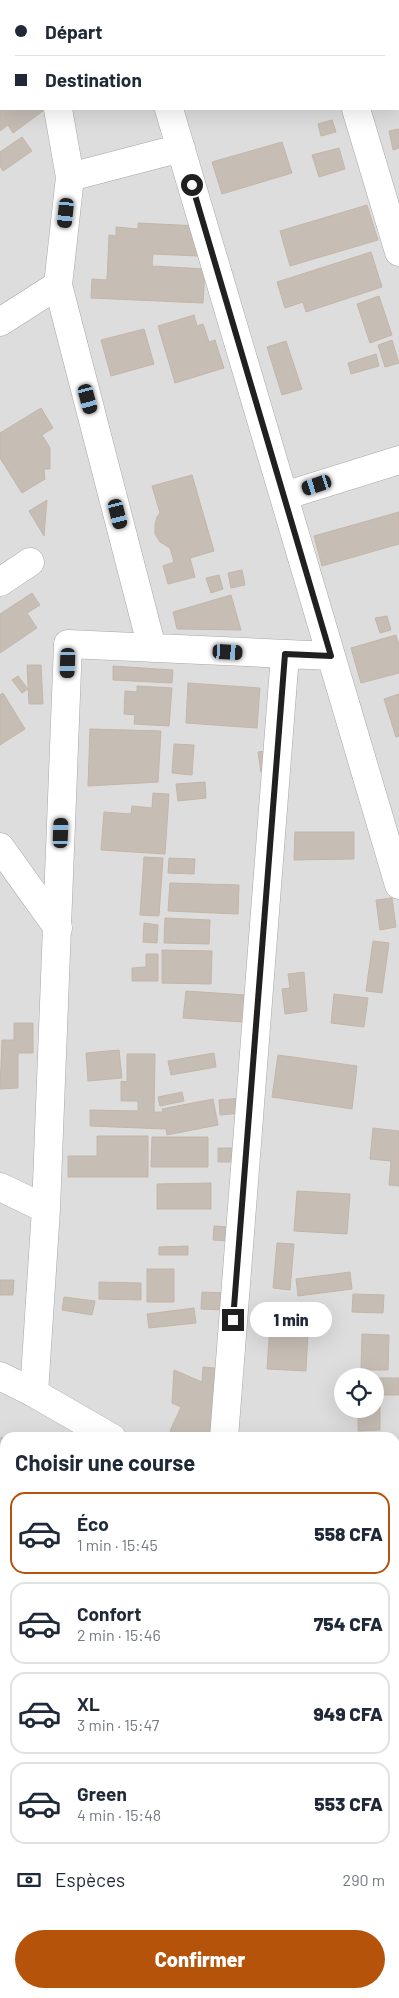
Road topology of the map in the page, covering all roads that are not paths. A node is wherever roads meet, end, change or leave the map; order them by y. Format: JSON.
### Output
{"nodes":[{"id":1,"x":58,"y":110,"type":"edge"},
{"id":2,"x":169,"y":110,"type":"edge"},
{"id":3,"x":356,"y":110,"type":"edge"},
{"id":4,"x":181,"y":148,"type":"junction"},
{"id":5,"x":70,"y":177,"type":"junction"},
{"id":6,"x":399,"y":252,"type":"edge"},
{"id":7,"x":58,"y":285,"type":"junction"},
{"id":8,"x":0,"y":322,"type":"edge"},
{"id":9,"x":399,"y":460,"type":"edge"},
{"id":10,"x":284,"y":496,"type":"junction"},
{"id":11,"x":30,"y":562,"type":"dead end"},
{"id":12,"x":0,"y":582,"type":"edge"},
{"id":13,"x":152,"y":648,"type":"junction"},
{"id":14,"x":285,"y":654,"type":"junction"},
{"id":15,"x":331,"y":656,"type":"junction"},
{"id":16,"x":0,"y":847,"type":"edge"},
{"id":17,"x":399,"y":885,"type":"edge"},
{"id":18,"x":58,"y":928,"type":"junction"},
{"id":19,"x":0,"y":1187,"type":"edge"},
{"id":20,"x":46,"y":1209,"type":"junction"},
{"id":21,"x":0,"y":1376,"type":"edge"},
{"id":22,"x":34,"y":1393,"type":"junction"},
{"id":23,"x":99,"y":1432,"type":"edge"},
{"id":24,"x":224,"y":1432,"type":"edge"}],
"edges":[{"from":1,"to":5,"type":"street"},
{"from":2,"to":4,"type":"street"},
{"from":3,"to":6,"type":"street"},
{"from":4,"to":5,"type":"street"},
{"from":4,"to":10,"type":"street"},
{"from":5,"to":7,"type":"street"},
{"from":7,"to":8,"type":"street"},
{"from":7,"to":13,"type":"street"},
{"from":9,"to":10,"type":"street"},
{"from":10,"to":15,"type":"street"},
{"from":11,"to":12,"type":"street"},
{"from":13,"to":14,"type":"street"},
{"from":13,"to":18,"type":"street"},
{"from":14,"to":15,"type":"street"},
{"from":14,"to":24,"type":"street"},
{"from":15,"to":17,"type":"street"},
{"from":16,"to":18,"type":"street"},
{"from":18,"to":20,"type":"street"},
{"from":19,"to":20,"type":"street"},
{"from":20,"to":22,"type":"street"},
{"from":21,"to":22,"type":"street"},
{"from":22,"to":23,"type":"street"}]}
